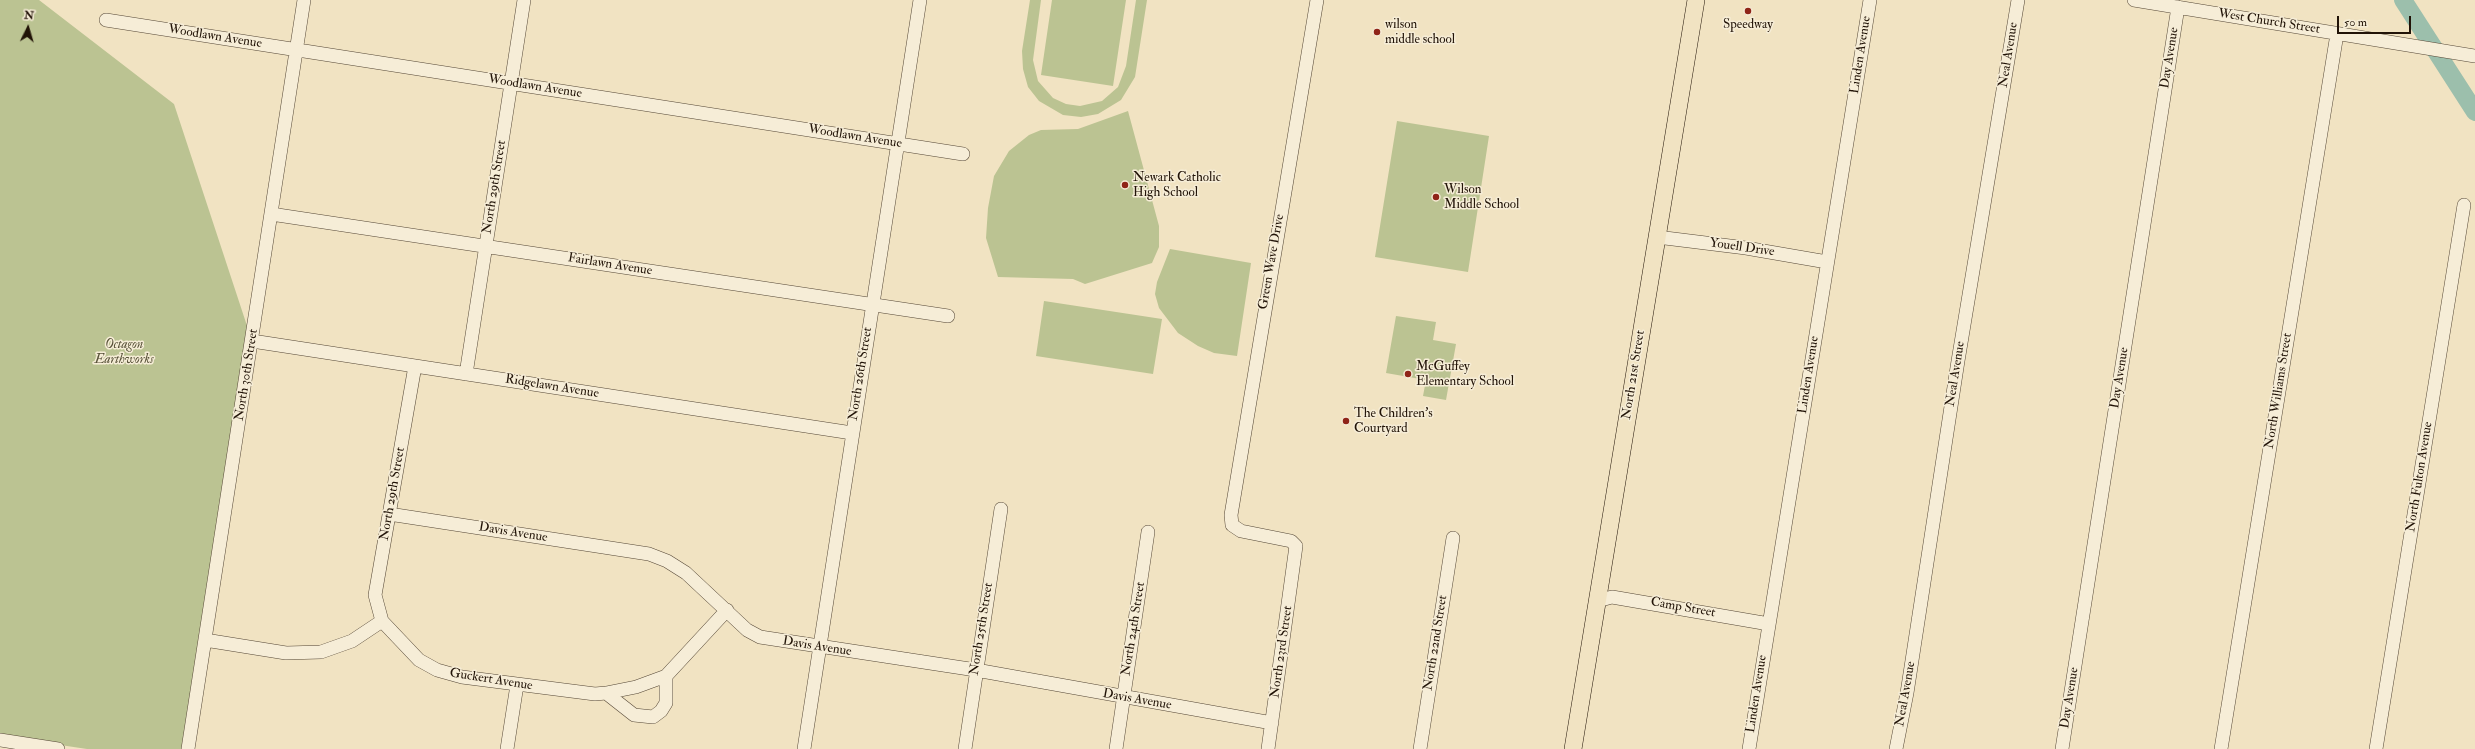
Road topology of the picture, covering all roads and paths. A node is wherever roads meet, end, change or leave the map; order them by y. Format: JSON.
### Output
{"nodes":[{"id":1,"x":304,"y":0,"type":"edge"},
{"id":2,"x":524,"y":0,"type":"edge"},
{"id":3,"x":920,"y":0,"type":"edge"},
{"id":4,"x":1317,"y":0,"type":"edge"},
{"id":5,"x":1696,"y":0,"type":"edge"},
{"id":6,"x":1870,"y":0,"type":"edge"},
{"id":7,"x":2018,"y":0,"type":"edge"},
{"id":8,"x":2134,"y":0,"type":"edge"},
{"id":9,"x":2178,"y":7,"type":"junction"},
{"id":10,"x":106,"y":20,"type":"dead end"},
{"id":11,"x":2337,"y":34,"type":"junction"},
{"id":12,"x":297,"y":50,"type":"junction"},
{"id":13,"x":2473,"y":56,"type":"edge"},
{"id":14,"x":511,"y":84,"type":"junction"},
{"id":15,"x":897,"y":144,"type":"junction"},
{"id":16,"x":964,"y":154,"type":"dead end"},
{"id":17,"x":2464,"y":204,"type":"dead end"},
{"id":18,"x":271,"y":214,"type":"junction"},
{"id":19,"x":1657,"y":237,"type":"junction"},
{"id":20,"x":486,"y":246,"type":"junction"},
{"id":21,"x":1827,"y":262,"type":"junction"},
{"id":22,"x":873,"y":304,"type":"junction"},
{"id":23,"x":948,"y":316,"type":"dead end"},
{"id":24,"x":252,"y":341,"type":"junction"},
{"id":25,"x":415,"y":366,"type":"junction"},
{"id":26,"x":466,"y":374,"type":"junction"},
{"id":27,"x":852,"y":433,"type":"junction"},
{"id":28,"x":1001,"y":509,"type":"dead end"},
{"id":29,"x":389,"y":514,"type":"junction"},
{"id":30,"x":1148,"y":532,"type":"dead end"},
{"id":31,"x":1453,"y":538,"type":"dead end"},
{"id":32,"x":1296,"y":555,"type":"joint"},
{"id":33,"x":1597,"y":601,"type":"junction"},
{"id":34,"x":727,"y":610,"type":"junction"},
{"id":35,"x":382,"y":621,"type":"junction"},
{"id":36,"x":1769,"y":624,"type":"junction"},
{"id":37,"x":206,"y":640,"type":"junction"},
{"id":38,"x":819,"y":648,"type":"junction"},
{"id":39,"x":976,"y":670,"type":"junction"},
{"id":40,"x":666,"y":676,"type":"junction"},
{"id":41,"x":517,"y":685,"type":"junction"},
{"id":42,"x":606,"y":693,"type":"junction"},
{"id":43,"x":1124,"y":698,"type":"junction"},
{"id":44,"x":1272,"y":723,"type":"junction"},
{"id":45,"x":0,"y":740,"type":"edge"},
{"id":46,"x":29,"y":747,"type":"edge"},
{"id":47,"x":58,"y":749,"type":"edge"},
{"id":48,"x":188,"y":749,"type":"edge"},
{"id":49,"x":507,"y":749,"type":"edge"},
{"id":50,"x":804,"y":749,"type":"edge"},
{"id":51,"x":964,"y":749,"type":"edge"},
{"id":52,"x":1116,"y":749,"type":"edge"},
{"id":53,"x":1268,"y":749,"type":"edge"},
{"id":54,"x":1420,"y":749,"type":"edge"},
{"id":55,"x":1573,"y":749,"type":"edge"},
{"id":56,"x":1749,"y":749,"type":"edge"},
{"id":57,"x":1896,"y":749,"type":"edge"},
{"id":58,"x":2062,"y":749,"type":"edge"},
{"id":59,"x":2220,"y":749,"type":"edge"},
{"id":60,"x":2376,"y":749,"type":"edge"}],
"edges":[{"from":1,"to":12,"type":"street","name":"North 30th Street"},
{"from":2,"to":14,"type":"street","name":"North 29th Street"},
{"from":3,"to":15,"type":"street","name":"North 26th Street"},
{"from":4,"to":32,"type":"street","name":"Green Wave Drive"},
{"from":5,"to":19,"type":"main road","name":"North 21st Street"},
{"from":6,"to":21,"type":"street","name":"Linden Avenue"},
{"from":7,"to":57,"type":"street","name":"Neal Avenue"},
{"from":8,"to":9,"type":"street","name":"West Church Street"},
{"from":9,"to":11,"type":"street","name":"West Church Street"},
{"from":9,"to":58,"type":"street","name":"Day Avenue"},
{"from":10,"to":12,"type":"street","name":"Woodlawn Avenue"},
{"from":11,"to":13,"type":"street","name":"West Church Street"},
{"from":11,"to":59,"type":"street","name":"North Williams Street"},
{"from":12,"to":14,"type":"street","name":"Woodlawn Avenue"},
{"from":12,"to":18,"type":"street","name":"North 30th Street"},
{"from":14,"to":15,"type":"street","name":"Woodlawn Avenue"},
{"from":14,"to":20,"type":"street","name":"North 29th Street"},
{"from":15,"to":16,"type":"street","name":"Woodlawn Avenue"},
{"from":15,"to":22,"type":"street","name":"North 26th Street"},
{"from":17,"to":60,"type":"street","name":"North Fulton Avenue"},
{"from":18,"to":20,"type":"street","name":"Fairlawn Avenue"},
{"from":18,"to":24,"type":"street","name":"North 30th Street"},
{"from":19,"to":21,"type":"street","name":"Youell Drive"},
{"from":19,"to":33,"type":"main road","name":"North 21st Street"},
{"from":20,"to":22,"type":"street","name":"Fairlawn Avenue"},
{"from":20,"to":26,"type":"street","name":"North 29th Street"},
{"from":21,"to":36,"type":"street","name":"Linden Avenue"},
{"from":22,"to":23,"type":"street","name":"Fairlawn Avenue"},
{"from":22,"to":27,"type":"street","name":"North 26th Street"},
{"from":24,"to":25,"type":"street","name":"Ridgelawn Avenue"},
{"from":24,"to":37,"type":"street","name":"North 30th Street"},
{"from":25,"to":26,"type":"street","name":"Ridgelawn Avenue"},
{"from":25,"to":29,"type":"street","name":"North 29th Street"},
{"from":26,"to":27,"type":"street","name":"Ridgelawn Avenue"},
{"from":27,"to":38,"type":"street","name":"North 26th Street"},
{"from":28,"to":39,"type":"street","name":"North 25th Street"},
{"from":29,"to":34,"type":"street","name":"Davis Avenue"},
{"from":29,"to":35,"type":"street","name":"North 29th Street"},
{"from":30,"to":43,"type":"street","name":"North 24th Street"},
{"from":31,"to":54,"type":"street","name":"North 22nd Street"},
{"from":32,"to":44,"type":"street","name":"North 23rd Street"},
{"from":33,"to":36,"type":"street","name":"Camp Street"},
{"from":33,"to":55,"type":"main road","name":"North 21st Street"},
{"from":34,"to":38,"type":"street","name":"Davis Avenue"},
{"from":34,"to":40,"type":"street","name":"Guckert Avenue"},
{"from":35,"to":37,"type":"street"},
{"from":35,"to":41,"type":"street","name":"Guckert Avenue"},
{"from":36,"to":56,"type":"street","name":"Linden Avenue"},
{"from":37,"to":48,"type":"street","name":"North 30th Street"},
{"from":38,"to":39,"type":"street","name":"Davis Avenue"},
{"from":38,"to":50,"type":"street","name":"North 26th Street"},
{"from":39,"to":43,"type":"street","name":"Davis Avenue"},
{"from":39,"to":51,"type":"street","name":"North 25th Street"},
{"from":40,"to":42,"type":"street","name":"Guckert Avenue"},
{"from":40,"to":42,"type":"street"},
{"from":41,"to":42,"type":"street","name":"Guckert Avenue"},
{"from":41,"to":49,"type":"street"},
{"from":43,"to":44,"type":"street","name":"Davis Avenue"},
{"from":43,"to":52,"type":"street","name":"North 24th Street"},
{"from":44,"to":53,"type":"street","name":"North 23rd Street"},
{"from":45,"to":46,"type":"street"},
{"from":46,"to":47,"type":"street"}]}
